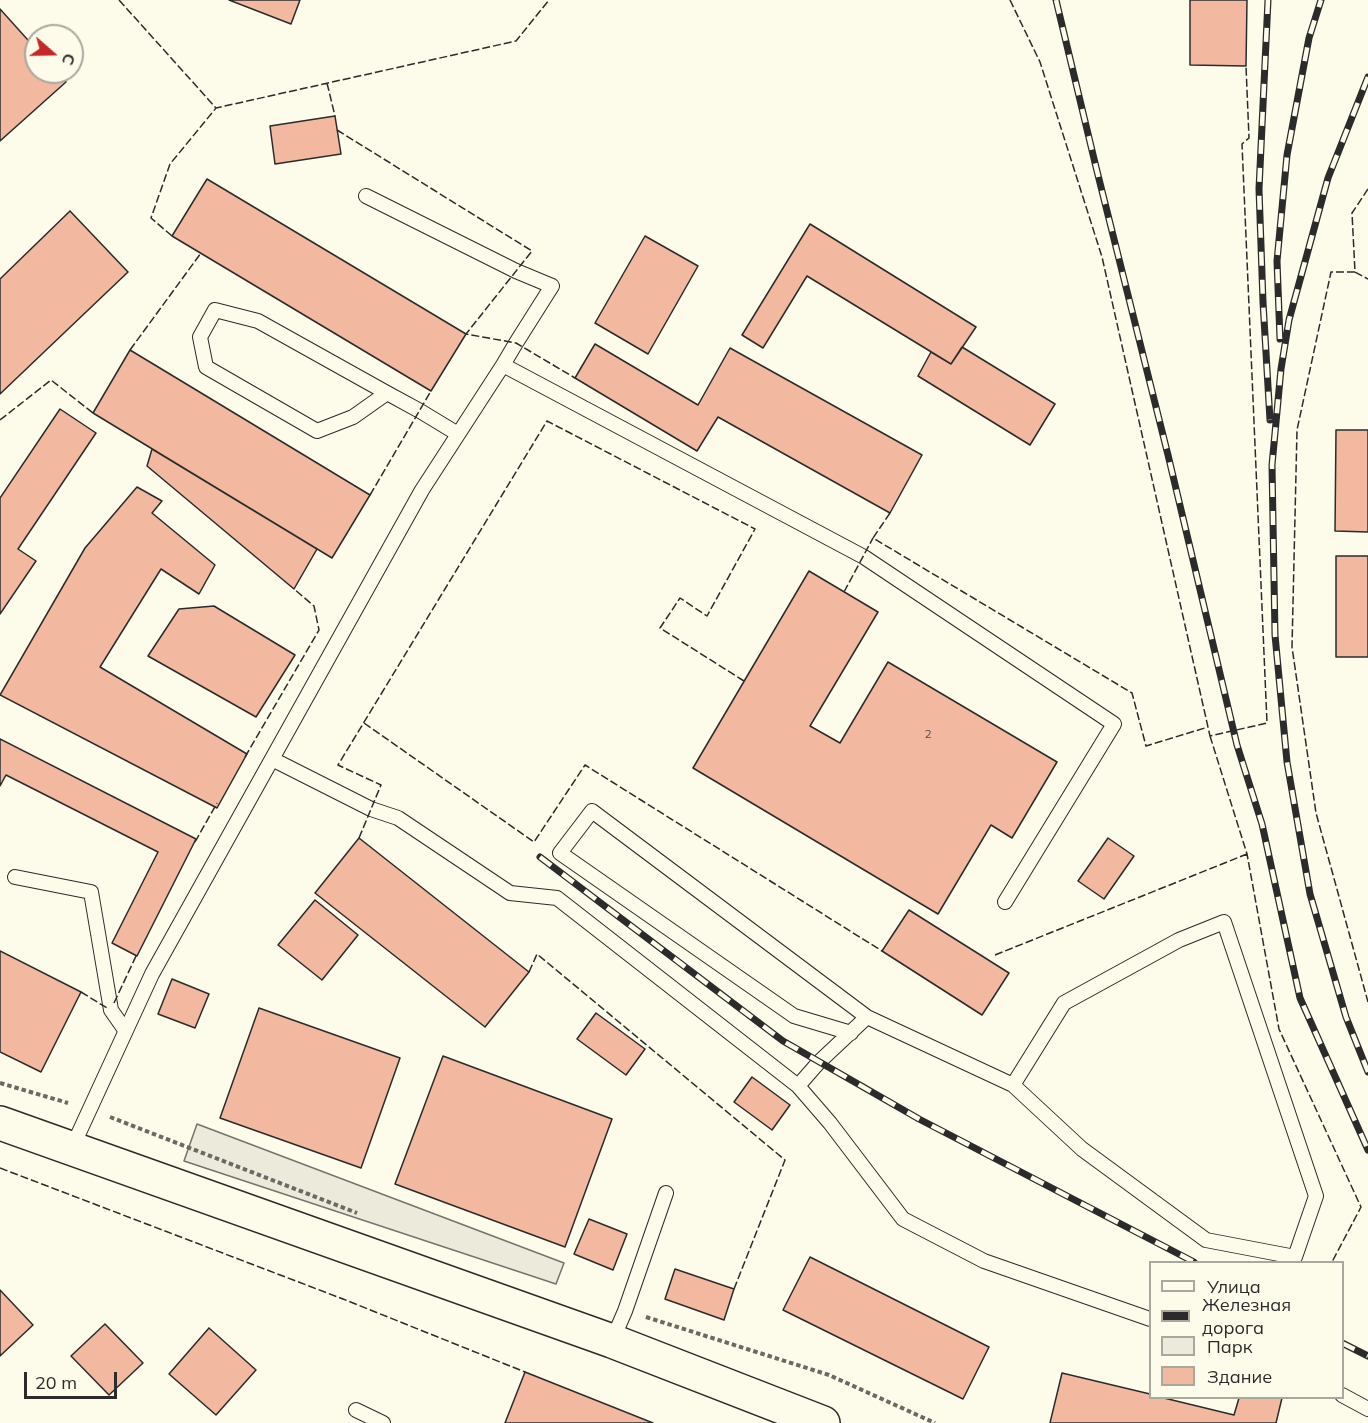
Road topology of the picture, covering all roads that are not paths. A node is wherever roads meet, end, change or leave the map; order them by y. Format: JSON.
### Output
{"nodes":[{"id":1,"x":366,"y":196,"type":"dead end"},
{"id":2,"x":503,"y":365,"type":"junction"},
{"id":3,"x":387,"y":393,"type":"junction"},
{"id":4,"x":458,"y":434,"type":"junction"},
{"id":5,"x":272,"y":759,"type":"junction"},
{"id":6,"x":15,"y":877,"type":"dead end"},
{"id":7,"x":1005,"y":902,"type":"dead end"},
{"id":8,"x":867,"y":1017,"type":"junction"},
{"id":9,"x":125,"y":1030,"type":"junction"},
{"id":10,"x":851,"y":1033,"type":"junction"},
{"id":11,"x":1013,"y":1085,"type":"junction"},
{"id":12,"x":798,"y":1086,"type":"junction"},
{"id":13,"x":0,"y":1123,"type":"edge"},
{"id":14,"x":71,"y":1150,"type":"junction"},
{"id":15,"x":666,"y":1193,"type":"dead end"},
{"id":16,"x":1149,"y":1319,"type":"edge"},
{"id":17,"x":612,"y":1341,"type":"junction"},
{"id":18,"x":1344,"y":1396,"type":"edge"},
{"id":19,"x":1368,"y":1408,"type":"edge"},
{"id":20,"x":356,"y":1410,"type":"dead end"},
{"id":21,"x":383,"y":1423,"type":"edge"},
{"id":22,"x":823,"y":1423,"type":"edge"}],
"edges":[{"from":1,"to":2,"type":"lane"},
{"from":2,"to":4,"type":"lane"},
{"from":2,"to":7,"type":"lane"},
{"from":3,"to":3,"type":"lane"},
{"from":3,"to":4,"type":"lane"},
{"from":4,"to":5,"type":"lane"},
{"from":5,"to":9,"type":"lane"},
{"from":5,"to":12,"type":"lane"},
{"from":6,"to":9,"type":"lane"},
{"from":8,"to":10,"type":"lane"},
{"from":8,"to":10,"type":"lane"},
{"from":8,"to":11,"type":"lane"},
{"from":9,"to":14,"type":"lane"},
{"from":10,"to":12,"type":"lane"},
{"from":11,"to":11,"type":"lane"},
{"from":12,"to":16,"type":"lane"},
{"from":13,"to":14,"type":"street"},
{"from":14,"to":17,"type":"street"},
{"from":15,"to":17,"type":"lane"},
{"from":17,"to":22,"type":"street"},
{"from":18,"to":19,"type":"lane"},
{"from":20,"to":21,"type":"lane"}]}
